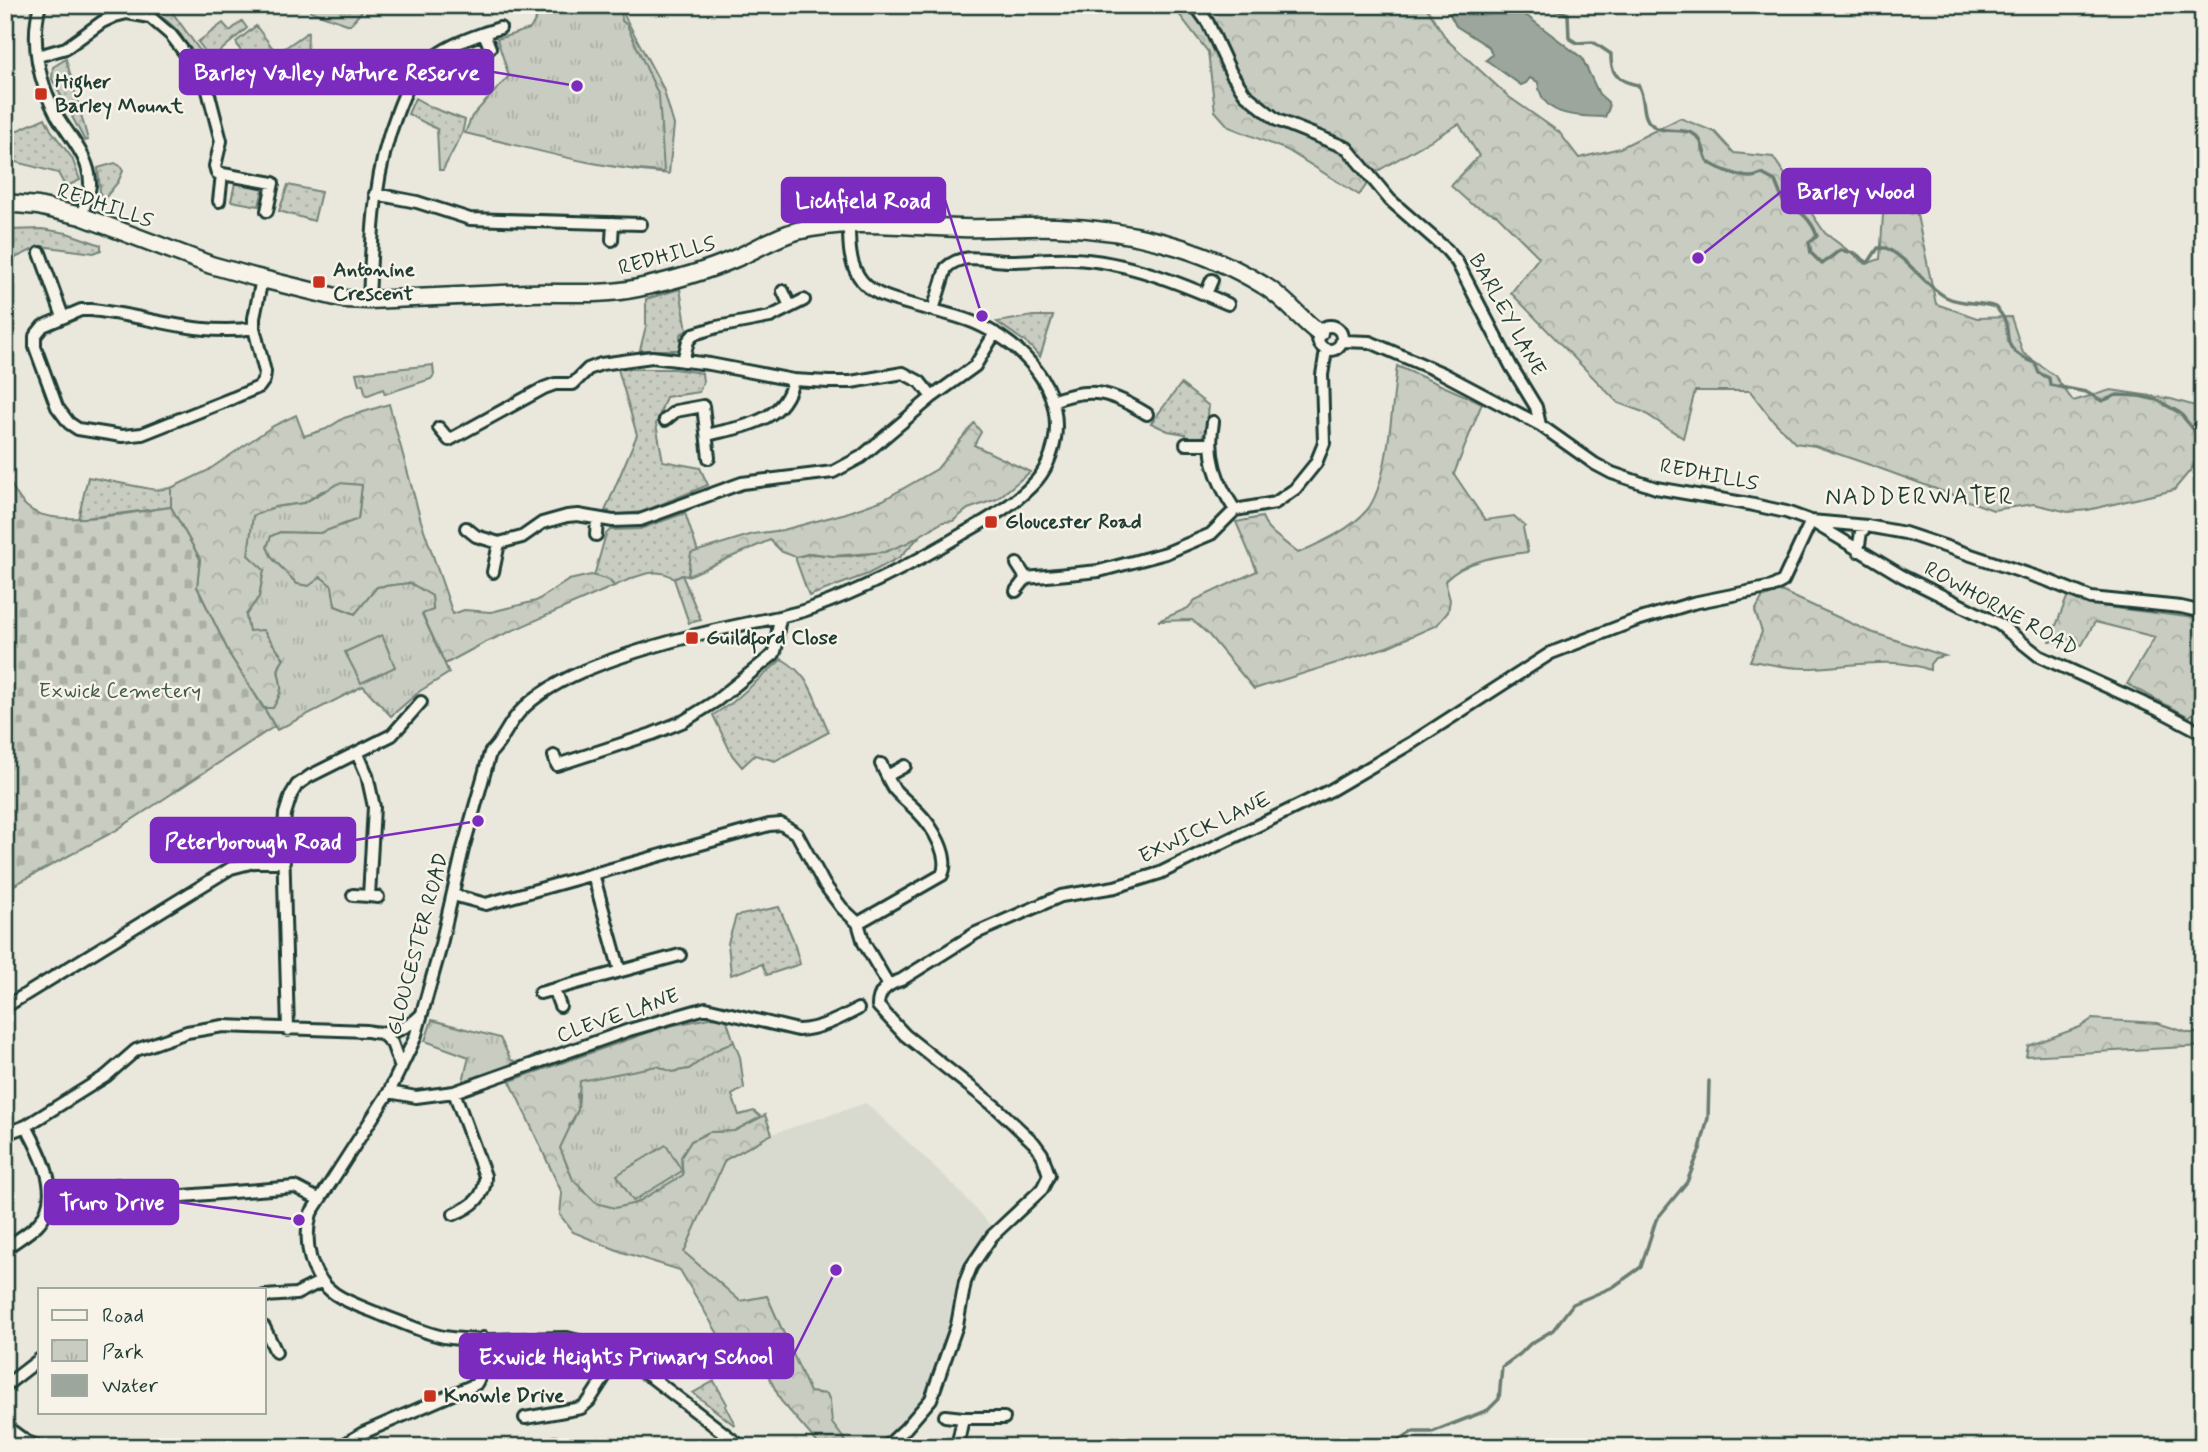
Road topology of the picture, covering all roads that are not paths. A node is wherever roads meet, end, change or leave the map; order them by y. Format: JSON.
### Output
{"nodes":[{"id":1,"x":40,"y":5,"type":"edge"},
{"id":2,"x":1195,"y":5,"type":"edge"},
{"id":3,"x":500,"y":28,"type":"dead end"},
{"id":4,"x":484,"y":33,"type":"junction"},
{"id":5,"x":490,"y":48,"type":"dead end"},
{"id":6,"x":38,"y":56,"type":"junction"},
{"id":7,"x":233,"y":63,"type":"dead end"},
{"id":8,"x":205,"y":79,"type":"junction"},
{"id":9,"x":222,"y":174,"type":"junction"},
{"id":10,"x":375,"y":194,"type":"junction"},
{"id":11,"x":219,"y":201,"type":"dead end"},
{"id":12,"x":5,"y":203,"type":"edge"},
{"id":13,"x":267,"y":211,"type":"dead end"},
{"id":14,"x":81,"y":216,"type":"junction"},
{"id":15,"x":613,"y":223,"type":"junction"},
{"id":16,"x":641,"y":224,"type":"dead end"},
{"id":17,"x":849,"y":226,"type":"junction"},
{"id":18,"x":612,"y":240,"type":"dead end"},
{"id":19,"x":40,"y":253,"type":"dead end"},
{"id":20,"x":262,"y":279,"type":"junction"},
{"id":21,"x":1212,"y":280,"type":"dead end"},
{"id":22,"x":783,"y":291,"type":"dead end"},
{"id":23,"x":1206,"y":294,"type":"junction"},
{"id":24,"x":369,"y":300,"type":"junction"},
{"id":25,"x":804,"y":300,"type":"dead end"},
{"id":26,"x":1228,"y":304,"type":"dead end"},
{"id":27,"x":790,"y":306,"type":"junction"},
{"id":28,"x":933,"y":310,"type":"junction"},
{"id":29,"x":63,"y":317,"type":"junction"},
{"id":30,"x":254,"y":328,"type":"junction"},
{"id":31,"x":995,"y":333,"type":"junction"},
{"id":32,"x":1319,"y":333,"type":"junction"},
{"id":33,"x":1342,"y":341,"type":"junction"},
{"id":34,"x":1326,"y":350,"type":"junction"},
{"id":35,"x":683,"y":361,"type":"junction"},
{"id":36,"x":793,"y":380,"type":"junction"},
{"id":37,"x":573,"y":383,"type":"junction"},
{"id":38,"x":579,"y":396,"type":"dead end"},
{"id":39,"x":932,"y":397,"type":"junction"},
{"id":40,"x":1052,"y":401,"type":"junction"},
{"id":41,"x":1147,"y":414,"type":"dead end"},
{"id":42,"x":665,"y":420,"type":"dead end"},
{"id":43,"x":1213,"y":422,"type":"dead end"},
{"id":44,"x":1540,"y":425,"type":"junction"},
{"id":45,"x":439,"y":428,"type":"dead end"},
{"id":46,"x":707,"y":435,"type":"junction"},
{"id":47,"x":1186,"y":444,"type":"dead end"},
{"id":48,"x":1209,"y":444,"type":"junction"},
{"id":49,"x":709,"y":458,"type":"dead end"},
{"id":50,"x":1235,"y":510,"type":"junction"},
{"id":51,"x":597,"y":520,"type":"junction"},
{"id":52,"x":1811,"y":521,"type":"junction"},
{"id":53,"x":1867,"y":526,"type":"junction"},
{"id":54,"x":466,"y":528,"type":"dead end"},
{"id":55,"x":596,"y":535,"type":"dead end"},
{"id":56,"x":522,"y":537,"type":"junction"},
{"id":57,"x":499,"y":543,"type":"junction"},
{"id":58,"x":527,"y":549,"type":"dead end"},
{"id":59,"x":1858,"y":551,"type":"junction"},
{"id":60,"x":1017,"y":564,"type":"dead end"},
{"id":61,"x":493,"y":572,"type":"dead end"},
{"id":62,"x":1026,"y":578,"type":"junction"},
{"id":63,"x":1016,"y":591,"type":"dead end"},
{"id":64,"x":2203,"y":612,"type":"edge"},
{"id":65,"x":780,"y":617,"type":"junction"},
{"id":66,"x":421,"y":702,"type":"dead end"},
{"id":67,"x":2203,"y":733,"type":"edge"},
{"id":68,"x":358,"y":754,"type":"junction"},
{"id":69,"x":881,"y":764,"type":"dead end"},
{"id":70,"x":555,"y":765,"type":"dead end"},
{"id":71,"x":905,"y":766,"type":"dead end"},
{"id":72,"x":887,"y":776,"type":"junction"},
{"id":73,"x":284,"y":862,"type":"junction"},
{"id":74,"x":593,"y":874,"type":"junction"},
{"id":75,"x":353,"y":895,"type":"dead end"},
{"id":76,"x":453,"y":895,"type":"junction"},
{"id":77,"x":858,"y":923,"type":"junction"},
{"id":78,"x":680,"y":955,"type":"dead end"},
{"id":79,"x":620,"y":971,"type":"junction"},
{"id":80,"x":888,"y":984,"type":"junction"},
{"id":81,"x":554,"y":990,"type":"junction"},
{"id":82,"x":540,"y":993,"type":"dead end"},
{"id":83,"x":560,"y":1006,"type":"dead end"},
{"id":84,"x":5,"y":1007,"type":"edge"},
{"id":85,"x":858,"y":1009,"type":"dead end"},
{"id":86,"x":421,"y":1015,"type":"junction"},
{"id":87,"x":288,"y":1030,"type":"junction"},
{"id":88,"x":383,"y":1035,"type":"junction"},
{"id":89,"x":401,"y":1068,"type":"junction"},
{"id":90,"x":389,"y":1092,"type":"junction"},
{"id":91,"x":454,"y":1092,"type":"junction"},
{"id":92,"x":26,"y":1126,"type":"junction"},
{"id":93,"x":5,"y":1134,"type":"edge"},
{"id":94,"x":117,"y":1185,"type":"dead end"},
{"id":95,"x":318,"y":1199,"type":"junction"},
{"id":96,"x":454,"y":1214,"type":"dead end"},
{"id":97,"x":5,"y":1249,"type":"edge"},
{"id":98,"x":322,"y":1282,"type":"junction"},
{"id":99,"x":266,"y":1296,"type":"edge"},
{"id":100,"x":483,"y":1338,"type":"junction"},
{"id":101,"x":616,"y":1359,"type":"junction"},
{"id":102,"x":38,"y":1361,"type":"edge"},
{"id":103,"x":5,"y":1386,"type":"edge"},
{"id":104,"x":945,"y":1416,"type":"dead end"},
{"id":105,"x":525,"y":1418,"type":"dead end"},
{"id":106,"x":963,"y":1418,"type":"junction"},
{"id":107,"x":1004,"y":1418,"type":"dead end"},
{"id":108,"x":5,"y":1426,"type":"edge"},
{"id":109,"x":16,"y":1435,"type":"junction"},
{"id":110,"x":9,"y":1447,"type":"edge"},
{"id":111,"x":40,"y":1447,"type":"edge"},
{"id":112,"x":340,"y":1447,"type":"edge"},
{"id":113,"x":742,"y":1447,"type":"edge"},
{"id":114,"x":886,"y":1447,"type":"edge"},
{"id":115,"x":957,"y":1447,"type":"edge"}],
"edges":[{"from":1,"to":6,"type":"street"},
{"from":2,"to":44,"type":"street","name":"BARLEY LANE"},
{"from":3,"to":4,"type":"street"},
{"from":4,"to":5,"type":"street"},
{"from":4,"to":10,"type":"street"},
{"from":6,"to":8,"type":"street"},
{"from":6,"to":14,"type":"street"},
{"from":7,"to":8,"type":"street"},
{"from":8,"to":9,"type":"street"},
{"from":9,"to":11,"type":"street"},
{"from":9,"to":13,"type":"street"},
{"from":10,"to":15,"type":"street"},
{"from":10,"to":24,"type":"street"},
{"from":12,"to":14,"type":"street","name":"REDHILLS"},
{"from":14,"to":20,"type":"street","name":"REDHILLS"},
{"from":15,"to":16,"type":"street"},
{"from":15,"to":18,"type":"street"},
{"from":17,"to":24,"type":"street","name":"REDHILLS"},
{"from":17,"to":28,"type":"street"},
{"from":17,"to":32,"type":"street","name":"REDHILLS"},
{"from":19,"to":29,"type":"street"},
{"from":20,"to":24,"type":"street","name":"REDHILLS"},
{"from":20,"to":30,"type":"street"},
{"from":21,"to":23,"type":"street"},
{"from":22,"to":27,"type":"street"},
{"from":23,"to":26,"type":"street"},
{"from":23,"to":28,"type":"street"},
{"from":25,"to":27,"type":"street"},
{"from":27,"to":35,"type":"street"},
{"from":28,"to":31,"type":"street"},
{"from":29,"to":30,"type":"street"},
{"from":29,"to":30,"type":"street"},
{"from":31,"to":39,"type":"street"},
{"from":31,"to":40,"type":"street"},
{"from":32,"to":33,"type":"street","name":"REDHILLS"},
{"from":32,"to":34,"type":"street","name":"REDHILLS"},
{"from":33,"to":34,"type":"street"},
{"from":33,"to":44,"type":"street","name":"REDHILLS"},
{"from":34,"to":50,"type":"street"},
{"from":35,"to":36,"type":"street"},
{"from":35,"to":37,"type":"street"},
{"from":36,"to":39,"type":"street"},
{"from":36,"to":46,"type":"street"},
{"from":37,"to":38,"type":"street"},
{"from":37,"to":45,"type":"street"},
{"from":39,"to":51,"type":"street"},
{"from":40,"to":41,"type":"street"},
{"from":40,"to":65,"type":"street","name":"GLOUCESTER ROAD"},
{"from":42,"to":46,"type":"street"},
{"from":43,"to":48,"type":"street"},
{"from":44,"to":52,"type":"street","name":"REDHILLS"},
{"from":46,"to":49,"type":"street"},
{"from":47,"to":48,"type":"street"},
{"from":48,"to":50,"type":"street"},
{"from":50,"to":62,"type":"street"},
{"from":51,"to":55,"type":"street"},
{"from":51,"to":56,"type":"street"},
{"from":52,"to":53,"type":"street","name":"REDHILLS"},
{"from":52,"to":59,"type":"street","name":"ROWHORNE ROAD"},
{"from":52,"to":80,"type":"street","name":"EXWICK LANE"},
{"from":53,"to":59,"type":"street"},
{"from":53,"to":64,"type":"street","name":"REDHILLS"},
{"from":54,"to":57,"type":"street"},
{"from":56,"to":57,"type":"street"},
{"from":56,"to":58,"type":"street"},
{"from":57,"to":61,"type":"street"},
{"from":59,"to":67,"type":"street","name":"ROWHORNE ROAD"},
{"from":60,"to":62,"type":"street"},
{"from":62,"to":63,"type":"street"},
{"from":65,"to":70,"type":"street"},
{"from":65,"to":76,"type":"street","name":"GLOUCESTER ROAD"},
{"from":66,"to":68,"type":"street"},
{"from":68,"to":73,"type":"street"},
{"from":68,"to":75,"type":"street"},
{"from":69,"to":72,"type":"street"},
{"from":71,"to":72,"type":"street"},
{"from":72,"to":77,"type":"street"},
{"from":73,"to":84,"type":"street"},
{"from":73,"to":87,"type":"street"},
{"from":74,"to":76,"type":"street"},
{"from":74,"to":77,"type":"street"},
{"from":74,"to":79,"type":"street"},
{"from":76,"to":86,"type":"street","name":"GLOUCESTER ROAD"},
{"from":77,"to":80,"type":"street"},
{"from":78,"to":79,"type":"street"},
{"from":79,"to":81,"type":"street"},
{"from":80,"to":114,"type":"street"},
{"from":81,"to":82,"type":"street"},
{"from":81,"to":83,"type":"street"},
{"from":85,"to":91,"type":"street","name":"CLEVE LANE"},
{"from":86,"to":88,"type":"street"},
{"from":86,"to":89,"type":"street","name":"GLOUCESTER ROAD"},
{"from":87,"to":88,"type":"street"},
{"from":87,"to":92,"type":"street"},
{"from":88,"to":89,"type":"street"},
{"from":89,"to":90,"type":"street","name":"GLOUCESTER ROAD"},
{"from":90,"to":91,"type":"street","name":"CLEVE LANE"},
{"from":90,"to":95,"type":"street","name":"GLOUCESTER ROAD"},
{"from":91,"to":96,"type":"street"},
{"from":92,"to":93,"type":"street"},
{"from":92,"to":97,"type":"street"},
{"from":94,"to":95,"type":"street"},
{"from":95,"to":98,"type":"street","name":"GLOUCESTER ROAD"},
{"from":98,"to":99,"type":"street"},
{"from":98,"to":100,"type":"street"},
{"from":100,"to":101,"type":"street"},
{"from":100,"to":112,"type":"street"},
{"from":101,"to":105,"type":"street"},
{"from":101,"to":113,"type":"street"},
{"from":102,"to":103,"type":"street"},
{"from":104,"to":106,"type":"street"},
{"from":106,"to":107,"type":"street"},
{"from":106,"to":115,"type":"street"},
{"from":108,"to":109,"type":"street"},
{"from":109,"to":110,"type":"street"},
{"from":109,"to":111,"type":"street"}]}
